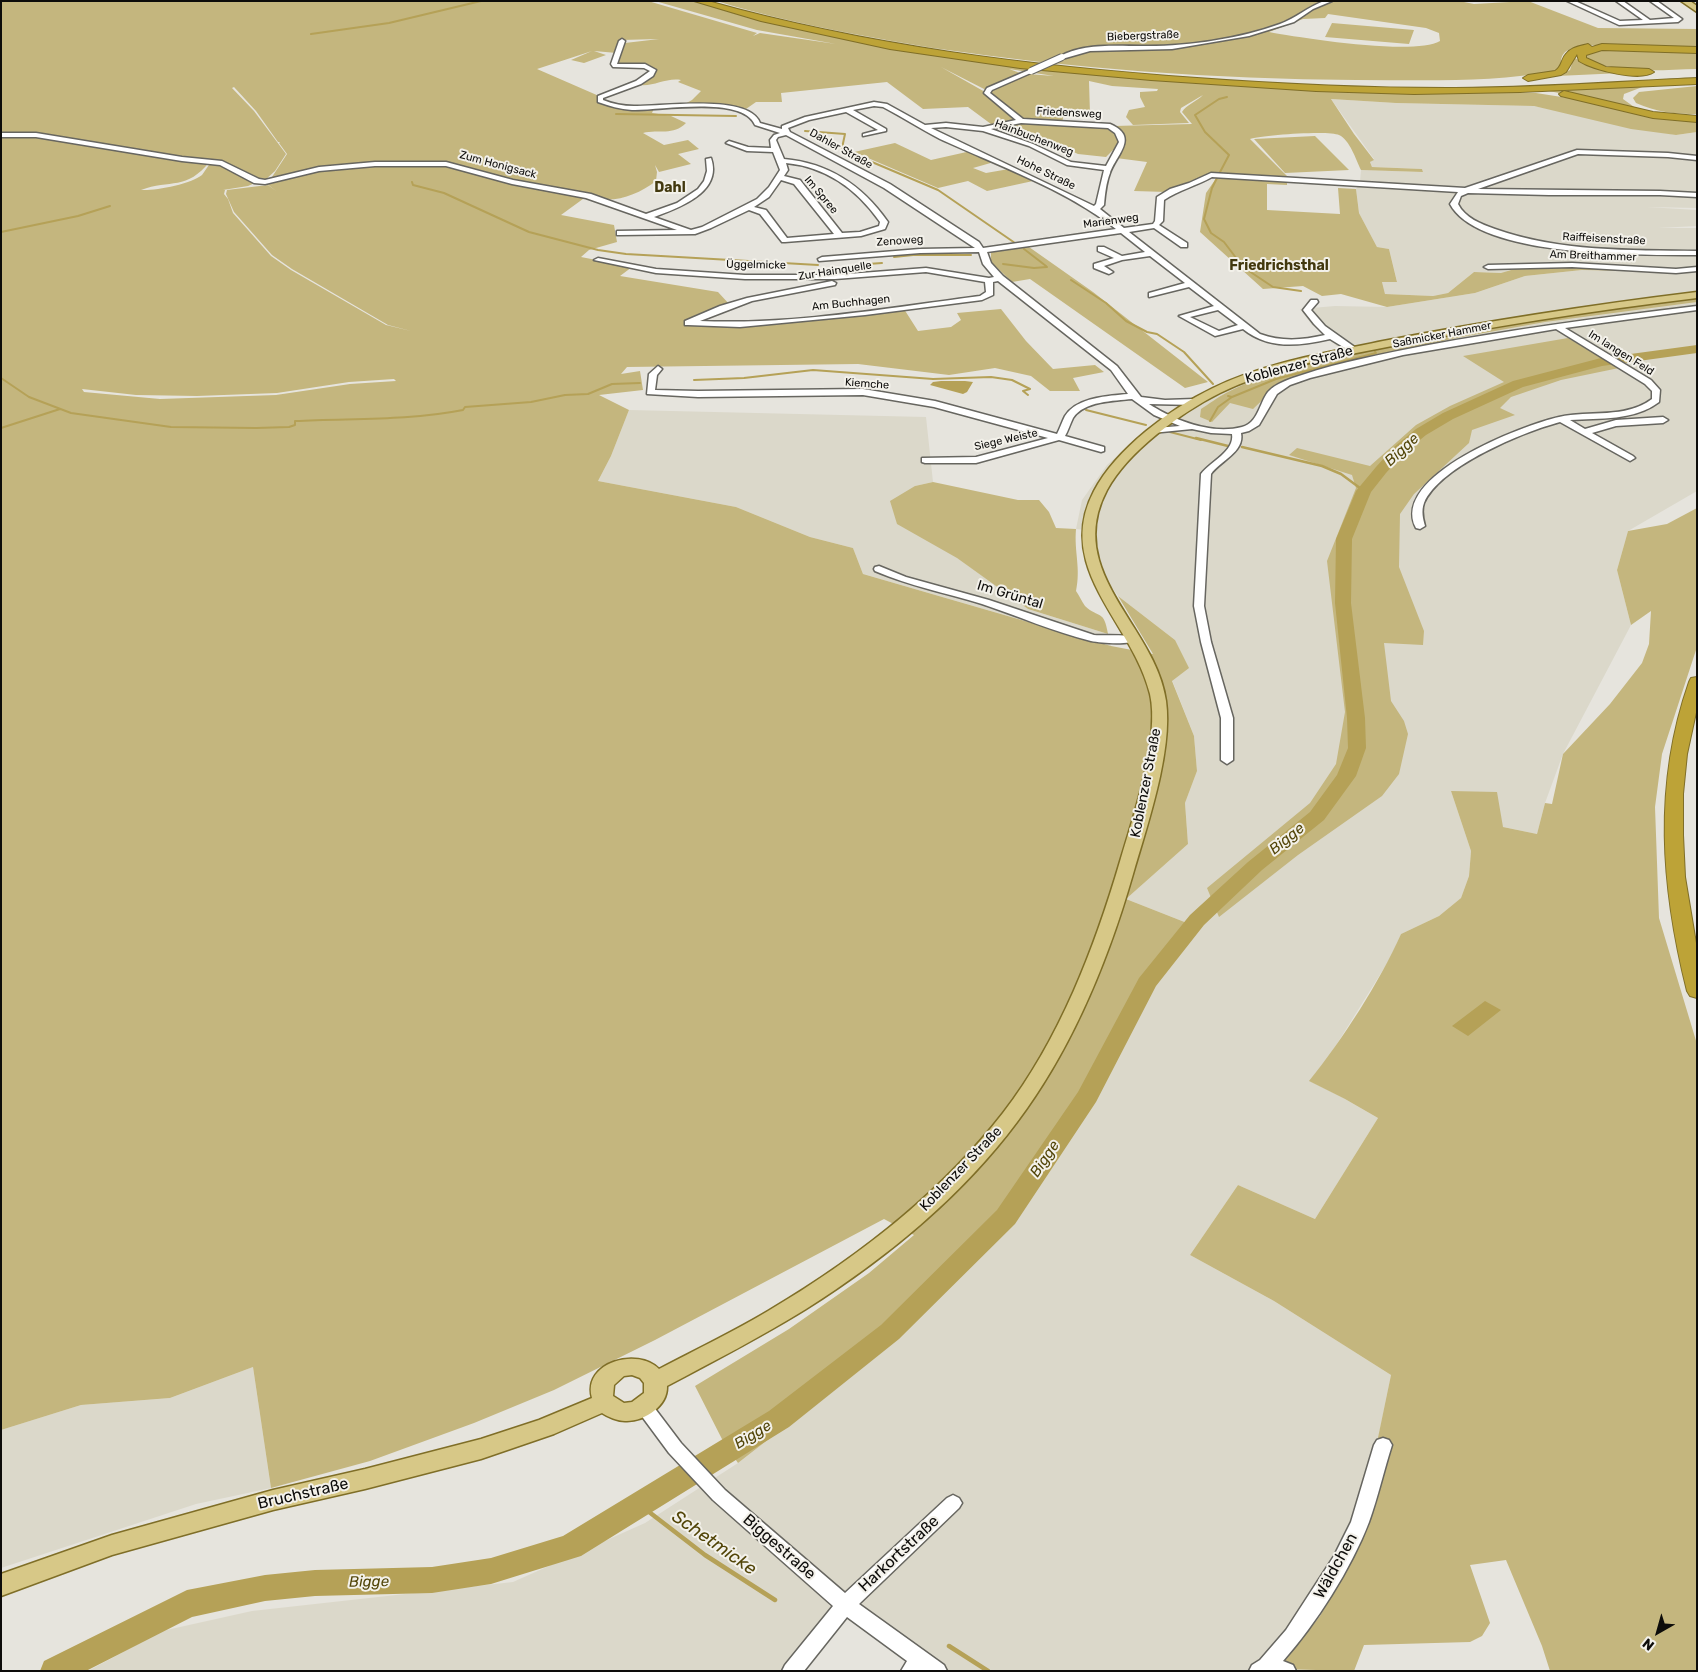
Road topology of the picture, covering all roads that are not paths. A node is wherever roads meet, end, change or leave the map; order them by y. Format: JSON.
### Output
{"nodes":[{"id":1,"x":698,"y":1,"type":"edge"},
{"id":2,"x":710,"y":1,"type":"edge"},
{"id":3,"x":1329,"y":1,"type":"edge"},
{"id":4,"x":1570,"y":1,"type":"edge"},
{"id":5,"x":1619,"y":1,"type":"edge"},
{"id":6,"x":1653,"y":1,"type":"edge"},
{"id":7,"x":1685,"y":1,"type":"edge"},
{"id":8,"x":1697,"y":10,"type":"edge"},
{"id":9,"x":1650,"y":22,"type":"junction"},
{"id":10,"x":622,"y":41,"type":"dead end"},
{"id":11,"x":1697,"y":50,"type":"edge"},
{"id":12,"x":1685,"y":72,"type":"junction"},
{"id":13,"x":1697,"y":77,"type":"edge"},
{"id":14,"x":1514,"y":79,"type":"dead end"},
{"id":15,"x":1242,"y":80,"type":"junction"},
{"id":16,"x":1258,"y":84,"type":"junction"},
{"id":17,"x":1496,"y":90,"type":"junction"},
{"id":18,"x":882,"y":98,"type":"dead end"},
{"id":19,"x":847,"y":110,"type":"junction"},
{"id":20,"x":1697,"y":118,"type":"edge"},
{"id":21,"x":756,"y":120,"type":"junction"},
{"id":22,"x":796,"y":121,"type":"junction"},
{"id":23,"x":1021,"y":121,"type":"junction"},
{"id":24,"x":923,"y":127,"type":"junction"},
{"id":25,"x":983,"y":129,"type":"junction"},
{"id":26,"x":787,"y":133,"type":"junction"},
{"id":27,"x":1,"y":135,"type":"edge"},
{"id":28,"x":864,"y":135,"type":"dead end"},
{"id":29,"x":729,"y":143,"type":"dead end"},
{"id":30,"x":775,"y":150,"type":"junction"},
{"id":31,"x":1697,"y":158,"type":"edge"},
{"id":32,"x":708,"y":159,"type":"dead end"},
{"id":33,"x":782,"y":161,"type":"junction"},
{"id":34,"x":1108,"y":168,"type":"junction"},
{"id":35,"x":781,"y":177,"type":"junction"},
{"id":36,"x":1467,"y":190,"type":"junction"},
{"id":37,"x":1697,"y":195,"type":"edge"},
{"id":38,"x":750,"y":208,"type":"junction"},
{"id":39,"x":1094,"y":209,"type":"junction"},
{"id":40,"x":645,"y":217,"type":"junction"},
{"id":41,"x":1155,"y":226,"type":"junction"},
{"id":42,"x":1123,"y":231,"type":"junction"},
{"id":43,"x":690,"y":232,"type":"junction"},
{"id":44,"x":620,"y":234,"type":"dead end"},
{"id":45,"x":840,"y":236,"type":"junction"},
{"id":46,"x":1184,"y":245,"type":"dead end"},
{"id":47,"x":1101,"y":249,"type":"dead end"},
{"id":48,"x":981,"y":250,"type":"junction"},
{"id":49,"x":1151,"y":253,"type":"junction"},
{"id":50,"x":1697,"y":254,"type":"edge"},
{"id":51,"x":1121,"y":258,"type":"junction"},
{"id":52,"x":822,"y":259,"type":"dead end"},
{"id":53,"x":598,"y":260,"type":"dead end"},
{"id":54,"x":1488,"y":267,"type":"dead end"},
{"id":55,"x":1697,"y":269,"type":"edge"},
{"id":56,"x":913,"y":270,"type":"junction"},
{"id":57,"x":1109,"y":272,"type":"dead end"},
{"id":58,"x":1000,"y":278,"type":"junction"},
{"id":59,"x":990,"y":280,"type":"junction"},
{"id":60,"x":1190,"y":284,"type":"junction"},
{"id":61,"x":1152,"y":295,"type":"dead end"},
{"id":62,"x":1697,"y":295,"type":"edge"},
{"id":63,"x":1314,"y":302,"type":"dead end"},
{"id":64,"x":1219,"y":306,"type":"junction"},
{"id":65,"x":1697,"y":308,"type":"edge"},
{"id":66,"x":688,"y":323,"type":"joint"},
{"id":67,"x":1244,"y":326,"type":"junction"},
{"id":68,"x":1557,"y":326,"type":"junction"},
{"id":69,"x":1332,"y":336,"type":"junction"},
{"id":70,"x":1353,"y":350,"type":"junction"},
{"id":71,"x":658,"y":369,"type":"dead end"},
{"id":72,"x":1137,"y":398,"type":"junction"},
{"id":73,"x":1195,"y":402,"type":"junction"},
{"id":74,"x":1172,"y":417,"type":"junction"},
{"id":75,"x":1561,"y":419,"type":"junction"},
{"id":76,"x":1663,"y":420,"type":"dead end"},
{"id":77,"x":1198,"y":428,"type":"junction"},
{"id":78,"x":1218,"y":429,"type":"junction"},
{"id":79,"x":1155,"y":431,"type":"junction"},
{"id":80,"x":1236,"y":431,"type":"junction"},
{"id":81,"x":1584,"y":432,"type":"junction"},
{"id":82,"x":1060,"y":437,"type":"junction"},
{"id":83,"x":1101,"y":449,"type":"dead end"},
{"id":84,"x":1630,"y":458,"type":"dead end"},
{"id":85,"x":925,"y":460,"type":"dead end"},
{"id":86,"x":1420,"y":526,"type":"dead end"},
{"id":87,"x":879,"y":569,"type":"dead end"},
{"id":88,"x":1134,"y":638,"type":"junction"},
{"id":89,"x":1697,"y":682,"type":"edge"},
{"id":90,"x":1227,"y":760,"type":"dead end"},
{"id":91,"x":1697,"y":991,"type":"edge"},
{"id":92,"x":656,"y":1380,"type":"junction"},
{"id":93,"x":605,"y":1402,"type":"junction"},
{"id":94,"x":644,"y":1407,"type":"junction"},
{"id":95,"x":1383,"y":1446,"type":"dead end"},
{"id":96,"x":953,"y":1503,"type":"dead end"},
{"id":97,"x":1,"y":1585,"type":"edge"},
{"id":98,"x":845,"y":1605,"type":"junction"},
{"id":99,"x":916,"y":1665,"type":"edge"},
{"id":100,"x":1263,"y":1668,"type":"edge"},
{"id":101,"x":792,"y":1671,"type":"edge"},
{"id":102,"x":937,"y":1671,"type":"edge"},
{"id":103,"x":1286,"y":1671,"type":"edge"}],
"edges":[{"from":1,"to":16,"type":"highway"},
{"from":2,"to":15,"type":"highway"},
{"from":3,"to":23,"type":"street","name":"Biebergstraße","bridge":true},
{"from":4,"to":9,"type":"street"},
{"from":5,"to":9,"type":"street"},
{"from":6,"to":9,"type":"street"},
{"from":7,"to":8,"type":"main road"},
{"from":10,"to":21,"type":"street","name":"Dahler Straße"},
{"from":11,"to":12,"type":"highway"},
{"from":11,"to":14,"type":"highway"},
{"from":12,"to":13,"type":"highway"},
{"from":12,"to":15,"type":"highway"},
{"from":13,"to":15,"type":"highway"},
{"from":13,"to":16,"type":"highway"},
{"from":13,"to":17,"type":"highway"},
{"from":13,"to":20,"type":"highway"},
{"from":16,"to":17,"type":"highway"},
{"from":17,"to":20,"type":"highway"},
{"from":18,"to":19,"type":"street"},
{"from":19,"to":22,"type":"street"},
{"from":19,"to":24,"type":"street","name":"Hohe Straße"},
{"from":19,"to":28,"type":"street"},
{"from":21,"to":22,"type":"street"},
{"from":21,"to":26,"type":"street","name":"Dahler Straße"},
{"from":22,"to":26,"type":"street"},
{"from":23,"to":25,"type":"street"},
{"from":23,"to":34,"type":"street","name":"Friedensweg"},
{"from":24,"to":25,"type":"street"},
{"from":24,"to":39,"type":"street","name":"Hohe Straße"},
{"from":25,"to":34,"type":"street","name":"Hainbuchenweg"},
{"from":26,"to":30,"type":"street"},
{"from":26,"to":48,"type":"street","name":"Dahler Straße"},
{"from":27,"to":40,"type":"street","name":"Zum Honigsack"},
{"from":29,"to":30,"type":"street"},
{"from":30,"to":33,"type":"street"},
{"from":31,"to":36,"type":"street"},
{"from":32,"to":40,"type":"street"},
{"from":33,"to":35,"type":"street"},
{"from":33,"to":45,"type":"street"},
{"from":34,"to":39,"type":"street","name":"Friedensweg"},
{"from":35,"to":38,"type":"street"},
{"from":35,"to":45,"type":"street","name":"Im Spree"},
{"from":36,"to":37,"type":"street"},
{"from":36,"to":41,"type":"street","name":"Marienweg"},
{"from":36,"to":50,"type":"street","name":"Raiffeisenstraße"},
{"from":38,"to":43,"type":"street"},
{"from":38,"to":45,"type":"street"},
{"from":39,"to":42,"type":"street","name":"Hohe Straße"},
{"from":40,"to":43,"type":"street","name":"Zum Honigsack"},
{"from":41,"to":42,"type":"street","name":"Marienweg"},
{"from":41,"to":46,"type":"street"},
{"from":42,"to":48,"type":"street","name":"Marienweg"},
{"from":42,"to":49,"type":"street","name":"Hohe Straße"},
{"from":43,"to":44,"type":"street"},
{"from":47,"to":51,"type":"street"},
{"from":48,"to":52,"type":"street","name":"Zenoweg"},
{"from":48,"to":58,"type":"street","name":"Dahler Straße"},
{"from":49,"to":51,"type":"street"},
{"from":49,"to":60,"type":"street","name":"Hohe Straße"},
{"from":51,"to":57,"type":"street"},
{"from":53,"to":56,"type":"street","name":"Üggelmicke"},
{"from":54,"to":55,"type":"street","name":"Am Breithammer"},
{"from":56,"to":59,"type":"street","name":"Zur Hainquelle"},
{"from":56,"to":66,"type":"street","name":"Zur Hainquelle"},
{"from":58,"to":59,"type":"street"},
{"from":58,"to":72,"type":"street","name":"Dahler Straße"},
{"from":59,"to":66,"type":"street","name":"Am Buchhagen"},
{"from":60,"to":61,"type":"street"},
{"from":60,"to":64,"type":"street","name":"Hohe Straße"},
{"from":62,"to":70,"type":"main road","name":"Koblenzer Straße"},
{"from":63,"to":69,"type":"street"},
{"from":64,"to":67,"type":"street","name":"Hohe Straße"},
{"from":64,"to":67,"type":"street"},
{"from":65,"to":68,"type":"street","name":"Saßmicker Hammer"},
{"from":67,"to":69,"type":"street","name":"Hohe Straße"},
{"from":68,"to":75,"type":"street","name":"Im langen Feld"},
{"from":68,"to":80,"type":"street","name":"Saßmicker Hammer"},
{"from":69,"to":70,"type":"street"},
{"from":70,"to":73,"type":"main road","name":"Koblenzer Straße"},
{"from":71,"to":82,"type":"street","name":"Kiemche"},
{"from":72,"to":73,"type":"street"},
{"from":72,"to":74,"type":"street","name":"Dahler Straße"},
{"from":72,"to":82,"type":"street"},
{"from":73,"to":74,"type":"main road","name":"Koblenzer Straße"},
{"from":74,"to":77,"type":"street","name":"Saßmicker Hammer"},
{"from":74,"to":78,"type":"street","name":"Saßmicker Hammer"},
{"from":74,"to":79,"type":"main road","name":"Koblenzer Straße"},
{"from":75,"to":81,"type":"street"},
{"from":75,"to":86,"type":"street","name":"Im langen Feld"},
{"from":76,"to":81,"type":"street"},
{"from":77,"to":78,"type":"street","name":"Saßmicker Hammer"},
{"from":77,"to":79,"type":"street","name":"Saßmicker Hammer"},
{"from":78,"to":80,"type":"street","name":"Saßmicker Hammer"},
{"from":79,"to":88,"type":"main road","name":"Koblenzer Straße"},
{"from":80,"to":90,"type":"street"},
{"from":81,"to":84,"type":"street"},
{"from":82,"to":83,"type":"street","name":"Kiemche"},
{"from":82,"to":85,"type":"street","name":"Siege Weiste"},
{"from":87,"to":88,"type":"street","name":"Im Grüntal"},
{"from":88,"to":92,"type":"main road","name":"Koblenzer Straße"},
{"from":89,"to":91,"type":"highway"},
{"from":92,"to":93,"type":"main road"},
{"from":92,"to":94,"type":"main road"},
{"from":93,"to":94,"type":"main road"},
{"from":93,"to":97,"type":"main road","name":"Bruchstraße"},
{"from":94,"to":98,"type":"street","name":"Biggestraße"},
{"from":95,"to":100,"type":"street","name":"Wäldchen"},
{"from":96,"to":98,"type":"street","name":"Harkortstraße"},
{"from":98,"to":99,"type":"street","name":"Biggestraße"},
{"from":98,"to":101,"type":"street","name":"Harkortstraße"},
{"from":99,"to":102,"type":"street"},
{"from":100,"to":103,"type":"street"}]}
